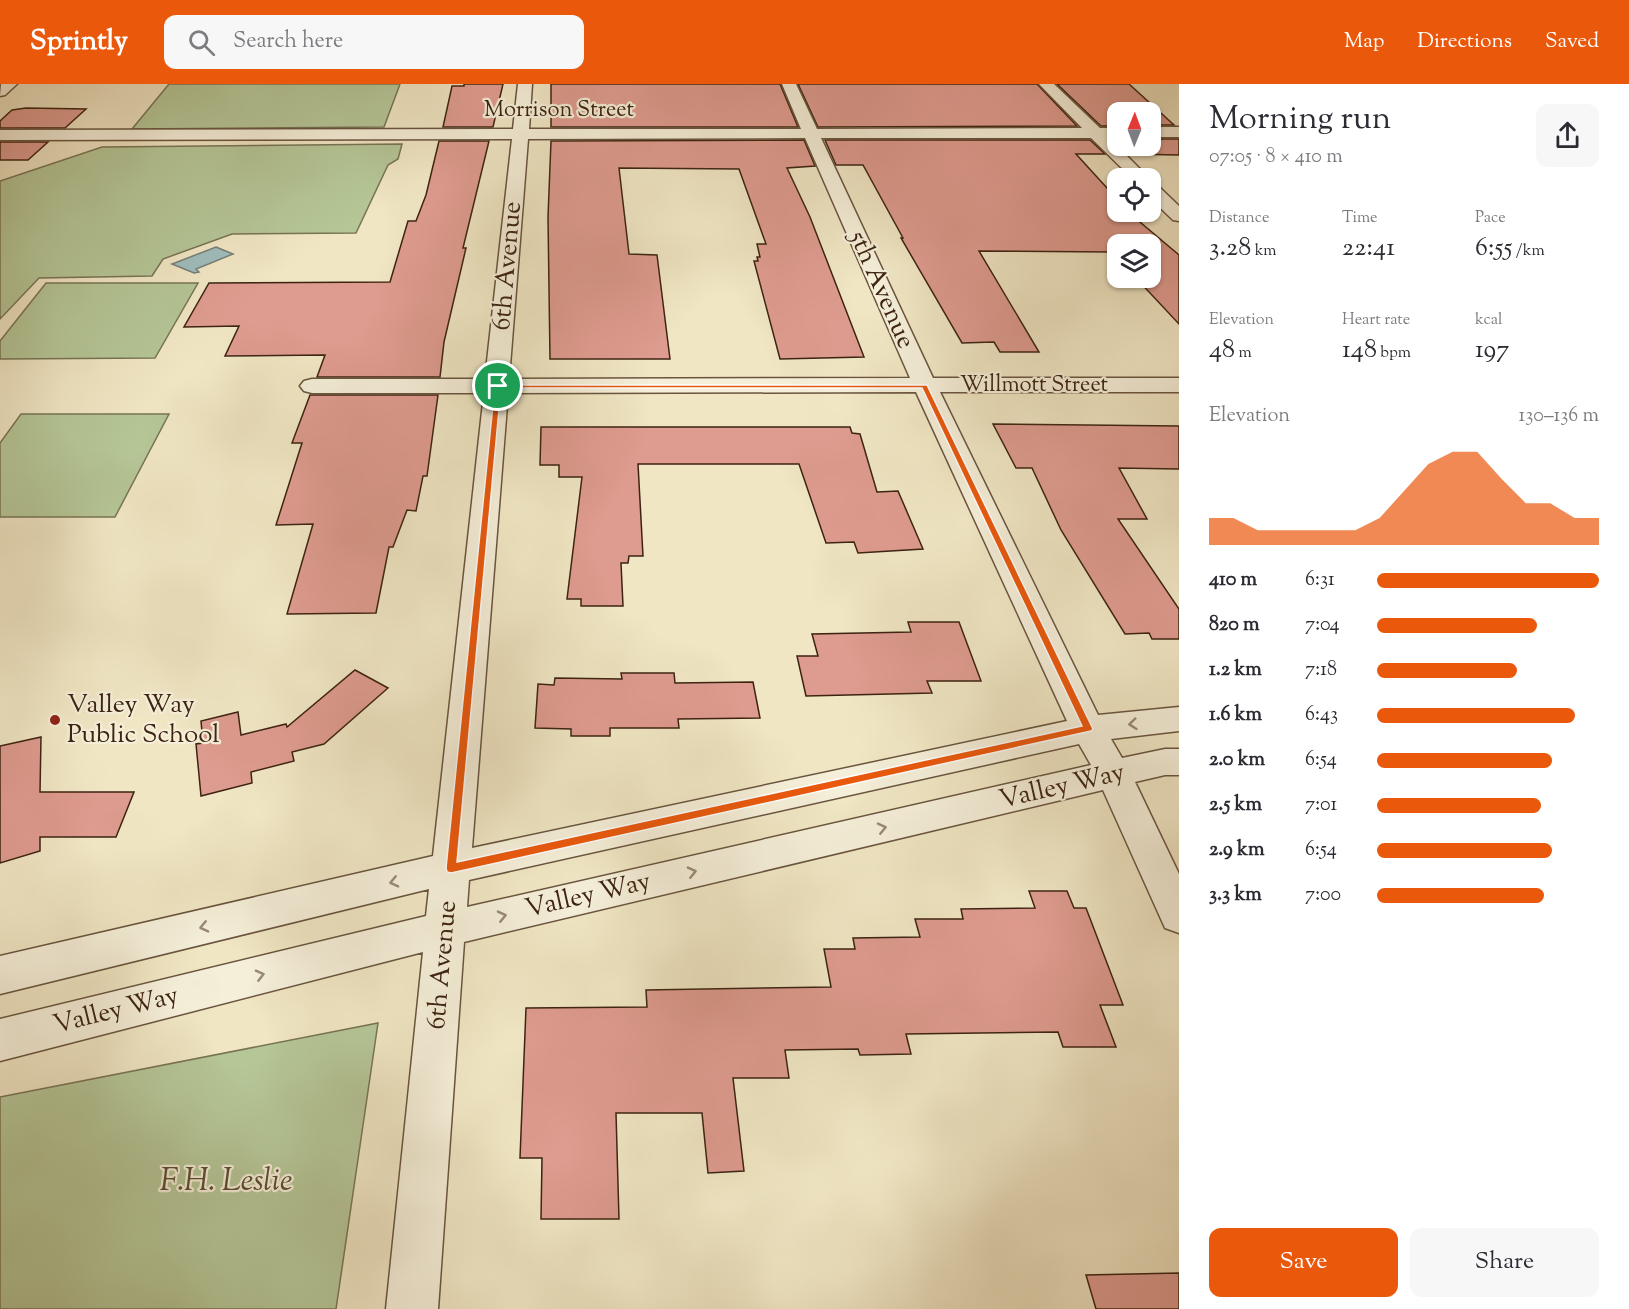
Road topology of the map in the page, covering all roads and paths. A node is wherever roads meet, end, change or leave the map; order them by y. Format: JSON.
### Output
{"nodes":[{"id":1,"x":10,"y":84,"type":"edge"},
{"id":2,"x":525,"y":84,"type":"edge"},
{"id":3,"x":789,"y":84,"type":"edge"},
{"id":4,"x":1046,"y":84,"type":"edge"},
{"id":5,"x":0,"y":93,"type":"edge"},
{"id":6,"x":1093,"y":132,"type":"junction"},
{"id":7,"x":1107,"y":132,"type":"edge"},
{"id":8,"x":1161,"y":132,"type":"edge"},
{"id":9,"x":1179,"y":132,"type":"edge"},
{"id":10,"x":811,"y":133,"type":"junction"},
{"id":11,"x":520,"y":134,"type":"junction"},
{"id":12,"x":0,"y":135,"type":"edge"},
{"id":13,"x":1131,"y":168,"type":"edge"},
{"id":14,"x":1161,"y":199,"type":"edge"},
{"id":15,"x":1179,"y":216,"type":"edge"},
{"id":16,"x":1179,"y":385,"type":"edge"},
{"id":17,"x":312,"y":386,"type":"dead end"},
{"id":18,"x":498,"y":386,"type":"junction"},
{"id":19,"x":925,"y":386,"type":"junction"},
{"id":20,"x":1179,"y":719,"type":"edge"},
{"id":21,"x":1088,"y":729,"type":"junction"},
{"id":22,"x":1179,"y":762,"type":"edge"},
{"id":23,"x":1114,"y":775,"type":"junction"},
{"id":24,"x":451,"y":868,"type":"junction"},
{"id":25,"x":1179,"y":916,"type":"edge"},
{"id":26,"x":445,"y":929,"type":"junction"},
{"id":27,"x":0,"y":975,"type":"edge"},
{"id":28,"x":0,"y":1040,"type":"edge"},
{"id":29,"x":412,"y":1309,"type":"edge"}],
"edges":[{"from":1,"to":5,"type":"street"},
{"from":2,"to":11,"type":"street","name":"6th Avenue"},
{"from":3,"to":10,"type":"street","name":"5th Avenue"},
{"from":4,"to":6,"type":"street"},
{"from":6,"to":7,"type":"street","name":"Morrison Street"},
{"from":6,"to":10,"type":"street","name":"Morrison Street"},
{"from":6,"to":13,"type":"street"},
{"from":8,"to":9,"type":"street"},
{"from":10,"to":11,"type":"street","name":"Morrison Street"},
{"from":10,"to":19,"type":"street","name":"5th Avenue"},
{"from":11,"to":12,"type":"street","name":"Morrison Street"},
{"from":11,"to":18,"type":"street","name":"6th Avenue"},
{"from":14,"to":15,"type":"street"},
{"from":16,"to":19,"type":"street","name":"Willmott Street"},
{"from":17,"to":18,"type":"street","name":"Willmott Street"},
{"from":18,"to":19,"type":"street","name":"Willmott Street"},
{"from":18,"to":24,"type":"street","name":"6th Avenue"},
{"from":19,"to":21,"type":"street","name":"5th Avenue"},
{"from":20,"to":21,"type":"street","name":"Valley Way","one_way":true},
{"from":21,"to":23,"type":"street","name":"5th Avenue"},
{"from":21,"to":24,"type":"street","name":"Valley Way"},
{"from":22,"to":23,"type":"street","name":"Valley Way"},
{"from":23,"to":25,"type":"street","name":"5th Avenue"},
{"from":26,"to":23,"type":"street","name":"Valley Way","one_way":true},
{"from":24,"to":26,"type":"street","name":"6th Avenue"},
{"from":24,"to":27,"type":"street","name":"Valley Way","one_way":true},
{"from":28,"to":26,"type":"street","name":"Valley Way","one_way":true},
{"from":26,"to":29,"type":"street","name":"6th Avenue"}]}
